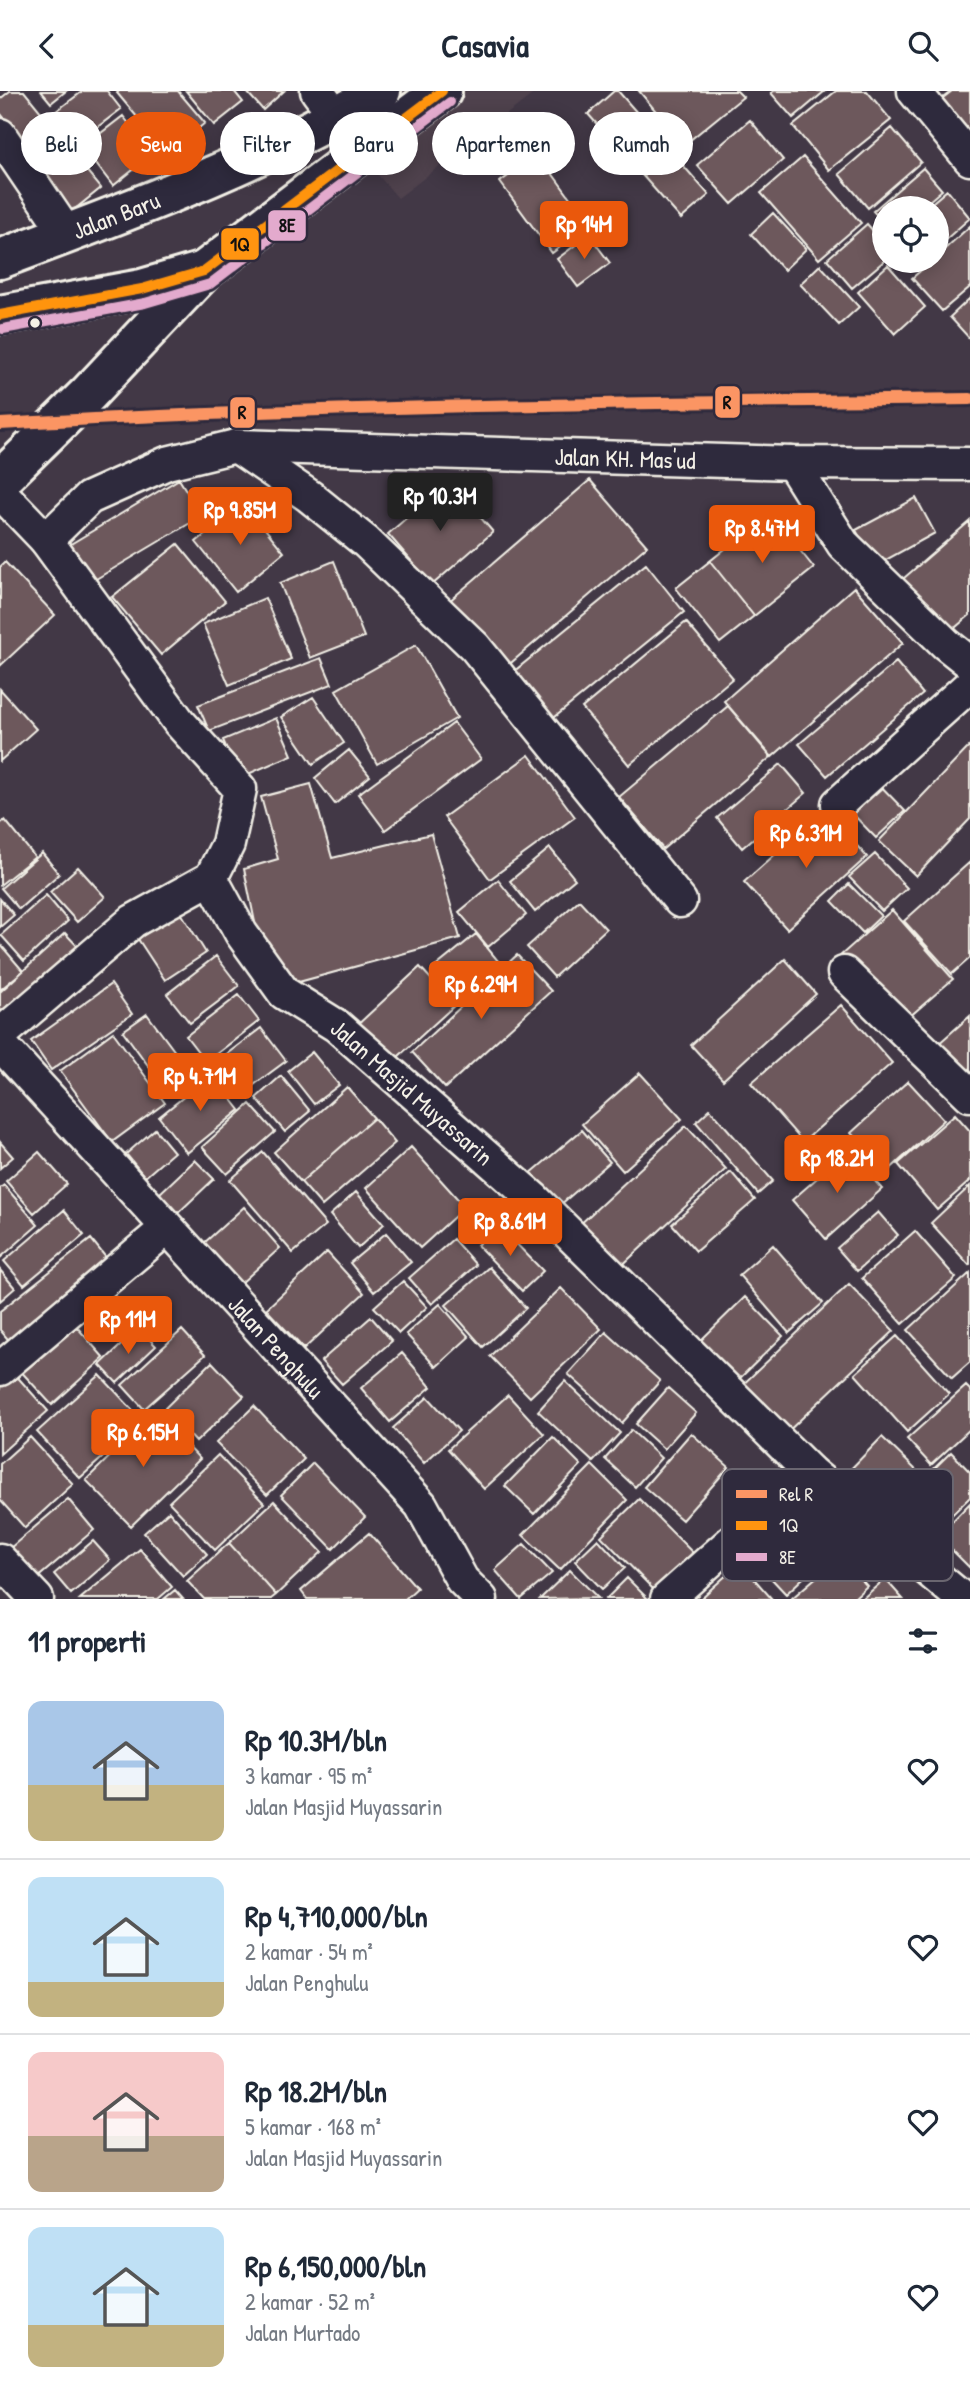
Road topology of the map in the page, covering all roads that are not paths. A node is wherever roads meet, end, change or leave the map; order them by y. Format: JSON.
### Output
{"nodes":[{"id":1,"x":380,"y":91,"type":"edge"},
{"id":2,"x":442,"y":91,"type":"edge"},
{"id":3,"x":914,"y":91,"type":"edge"},
{"id":4,"x":327,"y":104,"type":"edge"},
{"id":5,"x":0,"y":135,"type":"edge"},
{"id":6,"x":970,"y":159,"type":"edge"},
{"id":7,"x":67,"y":234,"type":"junction"},
{"id":8,"x":0,"y":259,"type":"edge"},
{"id":9,"x":204,"y":271,"type":"junction"},
{"id":10,"x":142,"y":289,"type":"junction"},
{"id":11,"x":0,"y":315,"type":"edge"},
{"id":12,"x":88,"y":394,"type":"junction"},
{"id":13,"x":236,"y":446,"type":"junction"},
{"id":14,"x":792,"y":463,"type":"junction"},
{"id":15,"x":970,"y":464,"type":"edge"},
{"id":16,"x":0,"y":480,"type":"edge"},
{"id":17,"x":0,"y":492,"type":"edge"},
{"id":18,"x":46,"y":540,"type":"junction"},
{"id":19,"x":970,"y":663,"type":"edge"},
{"id":20,"x":970,"y":685,"type":"edge"},
{"id":21,"x":838,"y":804,"type":"dead end"},
{"id":22,"x":211,"y":878,"type":"junction"},
{"id":23,"x":680,"y":901,"type":"dead end"},
{"id":24,"x":844,"y":973,"type":"dead end"},
{"id":25,"x":0,"y":1035,"type":"edge"},
{"id":26,"x":0,"y":1044,"type":"edge"},
{"id":27,"x":970,"y":1095,"type":"edge"},
{"id":28,"x":167,"y":1228,"type":"junction"},
{"id":29,"x":0,"y":1369,"type":"edge"},
{"id":30,"x":807,"y":1469,"type":"edge"},
{"id":31,"x":722,"y":1550,"type":"edge"},
{"id":32,"x":0,"y":1560,"type":"edge"},
{"id":33,"x":941,"y":1581,"type":"edge"},
{"id":34,"x":37,"y":1599,"type":"edge"},
{"id":35,"x":481,"y":1599,"type":"edge"},
{"id":36,"x":667,"y":1599,"type":"edge"},
{"id":37,"x":963,"y":1599,"type":"edge"}],
"edges":[{"from":1,"to":4,"type":"main road","name":"Jalan Baru"},
{"from":2,"to":9,"type":"main road"},
{"from":3,"to":6,"type":"street"},
{"from":4,"to":7,"type":"main road","name":"Jalan Baru"},
{"from":5,"to":7,"type":"street"},
{"from":7,"to":8,"type":"main road","name":"Jalan Baru"},
{"from":9,"to":10,"type":"main road"},
{"from":9,"to":12,"type":"main road"},
{"from":10,"to":11,"type":"main road"},
{"from":10,"to":12,"type":"main road"},
{"from":12,"to":16,"type":"main road"},
{"from":13,"to":14,"type":"street","name":"Jalan KH. Mas'ud"},
{"from":13,"to":18,"type":"street","name":"Jalan KH. Mas'ud"},
{"from":13,"to":23,"type":"street"},
{"from":14,"to":15,"type":"street","name":"Jalan KH. Mas'ud"},
{"from":14,"to":19,"type":"street"},
{"from":17,"to":18,"type":"street"},
{"from":18,"to":22,"type":"street"},
{"from":20,"to":21,"type":"street"},
{"from":22,"to":25,"type":"street"},
{"from":22,"to":30,"type":"street","name":"Jalan Masjid Muyassarin"},
{"from":24,"to":27,"type":"street"},
{"from":26,"to":28,"type":"street","name":"Jalan Penghulu"},
{"from":28,"to":29,"type":"street"},
{"from":28,"to":35,"type":"street","name":"Jalan Penghulu"},
{"from":31,"to":36,"type":"street"},
{"from":32,"to":34,"type":"street"},
{"from":33,"to":37,"type":"street","name":"Jalan Masjid Muyassarin"}]}
